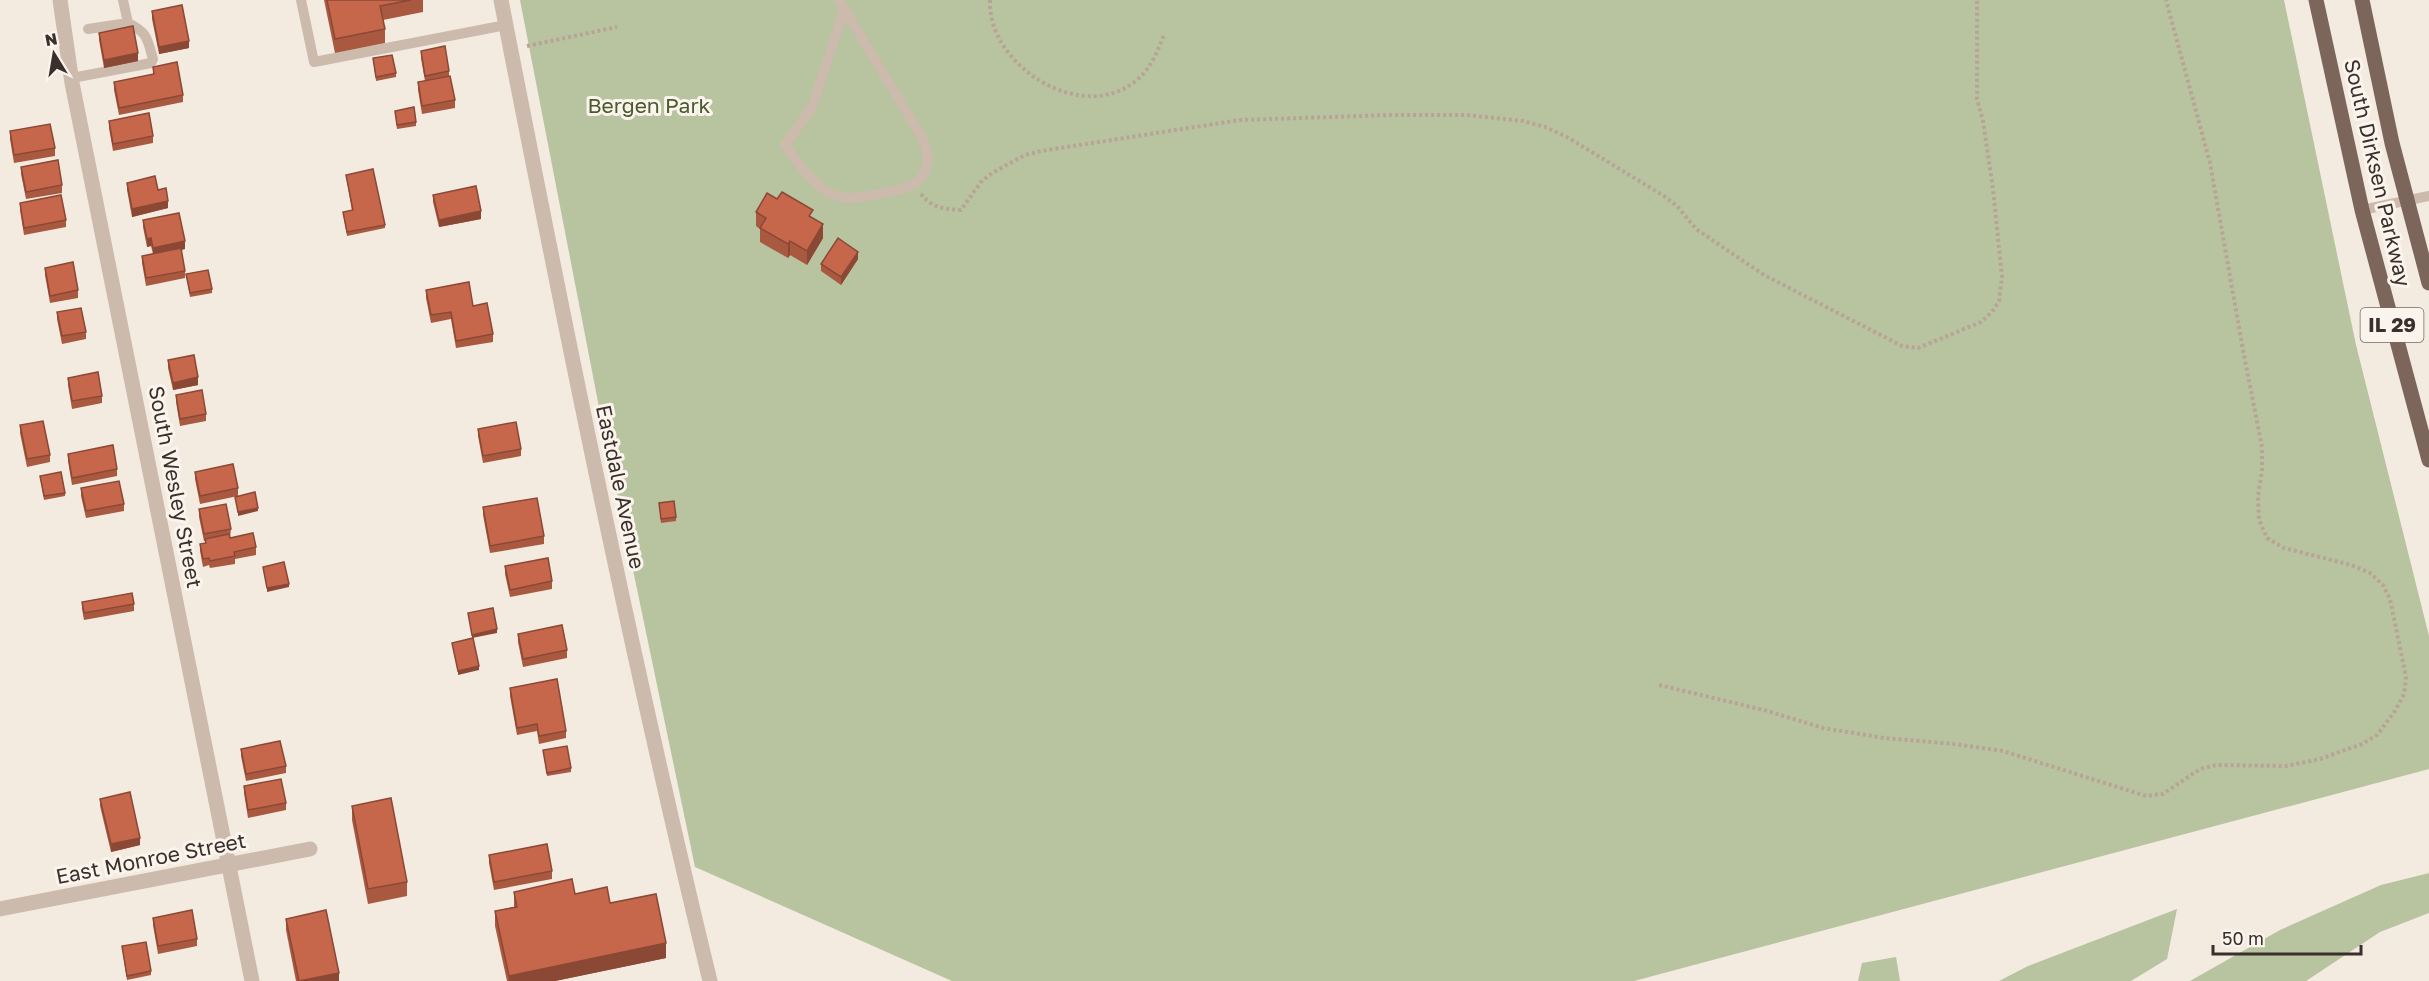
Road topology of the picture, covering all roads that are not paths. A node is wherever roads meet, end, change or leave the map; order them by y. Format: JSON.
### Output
{"nodes":[{"id":1,"x":60,"y":0,"type":"edge"},
{"id":2,"x":123,"y":0,"type":"edge"},
{"id":3,"x":301,"y":0,"type":"edge"},
{"id":4,"x":501,"y":0,"type":"edge"},
{"id":5,"x":2316,"y":0,"type":"edge"},
{"id":6,"x":2362,"y":0,"type":"edge"},
{"id":7,"x":841,"y":5,"type":"edge"},
{"id":8,"x":128,"y":23,"type":"junction"},
{"id":9,"x":506,"y":25,"type":"junction"},
{"id":10,"x":88,"y":29,"type":"dead end"},
{"id":11,"x":72,"y":78,"type":"junction"},
{"id":12,"x":2429,"y":196,"type":"edge"},
{"id":13,"x":2408,"y":200,"type":"junction"},
{"id":14,"x":2362,"y":210,"type":"junction"},
{"id":15,"x":2429,"y":283,"type":"edge"},
{"id":16,"x":2429,"y":460,"type":"edge"},
{"id":17,"x":310,"y":849,"type":"dead end"},
{"id":18,"x":229,"y":866,"type":"junction"},
{"id":19,"x":0,"y":909,"type":"edge"},
{"id":20,"x":252,"y":981,"type":"edge"},
{"id":21,"x":710,"y":981,"type":"edge"}],
"edges":[{"from":1,"to":11,"type":"street","name":"South Wesley Street"},
{"from":2,"to":8,"type":"lane"},
{"from":3,"to":9,"type":"lane"},
{"from":4,"to":9,"type":"street","name":"Eastdale Avenue"},
{"from":5,"to":14,"type":"main road","name":"South Dirksen Parkway","number":"IL 29"},
{"from":6,"to":13,"type":"main road","name":"South Dirksen Parkway","number":"IL 29"},
{"from":7,"to":7,"type":"lane"},
{"from":8,"to":10,"type":"lane"},
{"from":8,"to":11,"type":"lane"},
{"from":9,"to":21,"type":"street","name":"Eastdale Avenue"},
{"from":11,"to":18,"type":"street","name":"South Wesley Street"},
{"from":12,"to":13,"type":"lane"},
{"from":13,"to":14,"type":"lane"},
{"from":13,"to":15,"type":"main road","name":"South Dirksen Parkway","number":"IL 29"},
{"from":14,"to":16,"type":"main road","name":"South Dirksen Parkway","number":"IL 29"},
{"from":17,"to":18,"type":"street","name":"East Monroe Street"},
{"from":18,"to":19,"type":"street","name":"East Monroe Street"},
{"from":18,"to":20,"type":"street","name":"South Wesley Street"}]}
